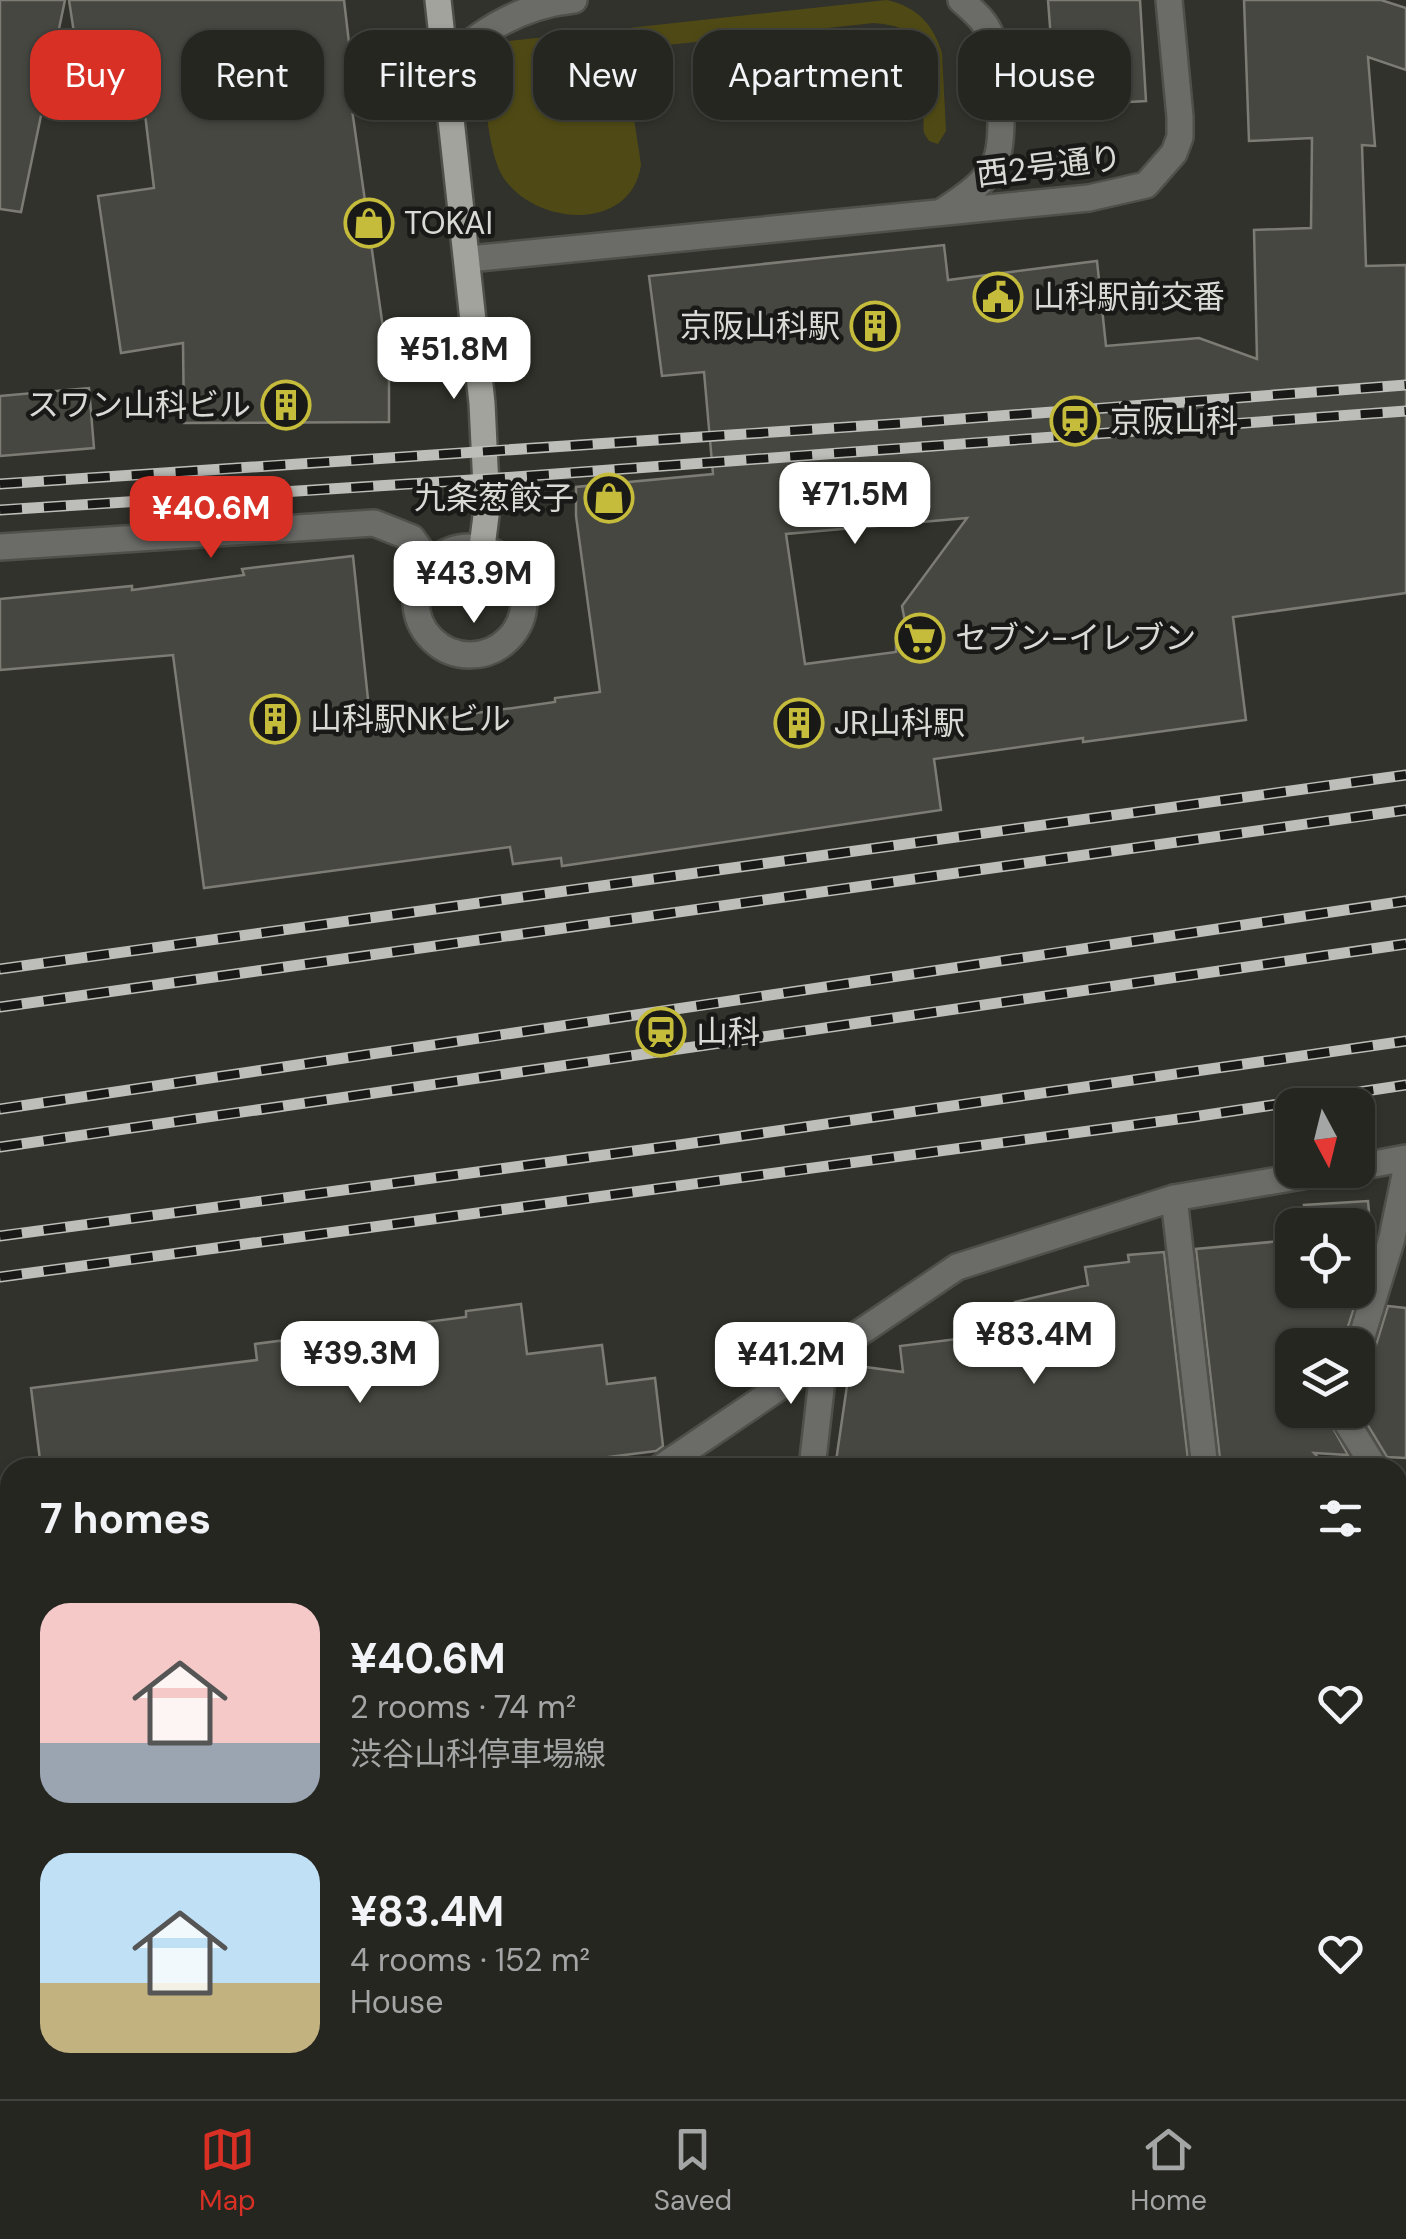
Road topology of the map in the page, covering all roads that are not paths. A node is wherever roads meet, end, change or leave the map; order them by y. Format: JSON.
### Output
{"nodes":[{"id":1,"x":438,"y":0,"type":"edge"},
{"id":2,"x":961,"y":0,"type":"edge"},
{"id":3,"x":1169,"y":0,"type":"edge"},
{"id":4,"x":560,"y":1,"type":"edge"},
{"id":5,"x":441,"y":30,"type":"edge"},
{"id":6,"x":484,"y":30,"type":"edge"},
{"id":7,"x":451,"y":120,"type":"edge"},
{"id":8,"x":943,"y":211,"type":"junction"},
{"id":9,"x":468,"y":259,"type":"junction"},
{"id":10,"x":0,"y":547,"type":"edge"},
{"id":11,"x":482,"y":547,"type":"junction"},
{"id":12,"x":430,"y":564,"type":"junction"},
{"id":13,"x":1406,"y":1158,"type":"edge"},
{"id":14,"x":1375,"y":1163,"type":"edge"},
{"id":15,"x":1406,"y":1170,"type":"edge"},
{"id":16,"x":1275,"y":1181,"type":"edge"},
{"id":17,"x":1174,"y":1198,"type":"junction"},
{"id":18,"x":1365,"y":1328,"type":"edge"},
{"id":19,"x":825,"y":1354,"type":"junction"},
{"id":20,"x":1350,"y":1428,"type":"edge"},
{"id":21,"x":674,"y":1458,"type":"edge"},
{"id":22,"x":813,"y":1458,"type":"edge"},
{"id":23,"x":1204,"y":1458,"type":"edge"},
{"id":24,"x":1369,"y":1458,"type":"edge"}],
"edges":[{"from":1,"to":5,"type":"main road"},
{"from":2,"to":8,"type":"street"},
{"from":3,"to":8,"type":"street","name":"西2号通り"},
{"from":4,"to":6,"type":"street"},
{"from":7,"to":9,"type":"main road"},
{"from":8,"to":9,"type":"street","name":"西2号通り"},
{"from":9,"to":11,"type":"main road"},
{"from":10,"to":12,"type":"street"},
{"from":11,"to":12,"type":"street"},
{"from":11,"to":12,"type":"street"},
{"from":13,"to":14,"type":"street"},
{"from":15,"to":18,"type":"street"},
{"from":16,"to":17,"type":"street"},
{"from":17,"to":19,"type":"street"},
{"from":17,"to":23,"type":"street"},
{"from":19,"to":21,"type":"street"},
{"from":19,"to":22,"type":"street"},
{"from":20,"to":24,"type":"street"}]}
